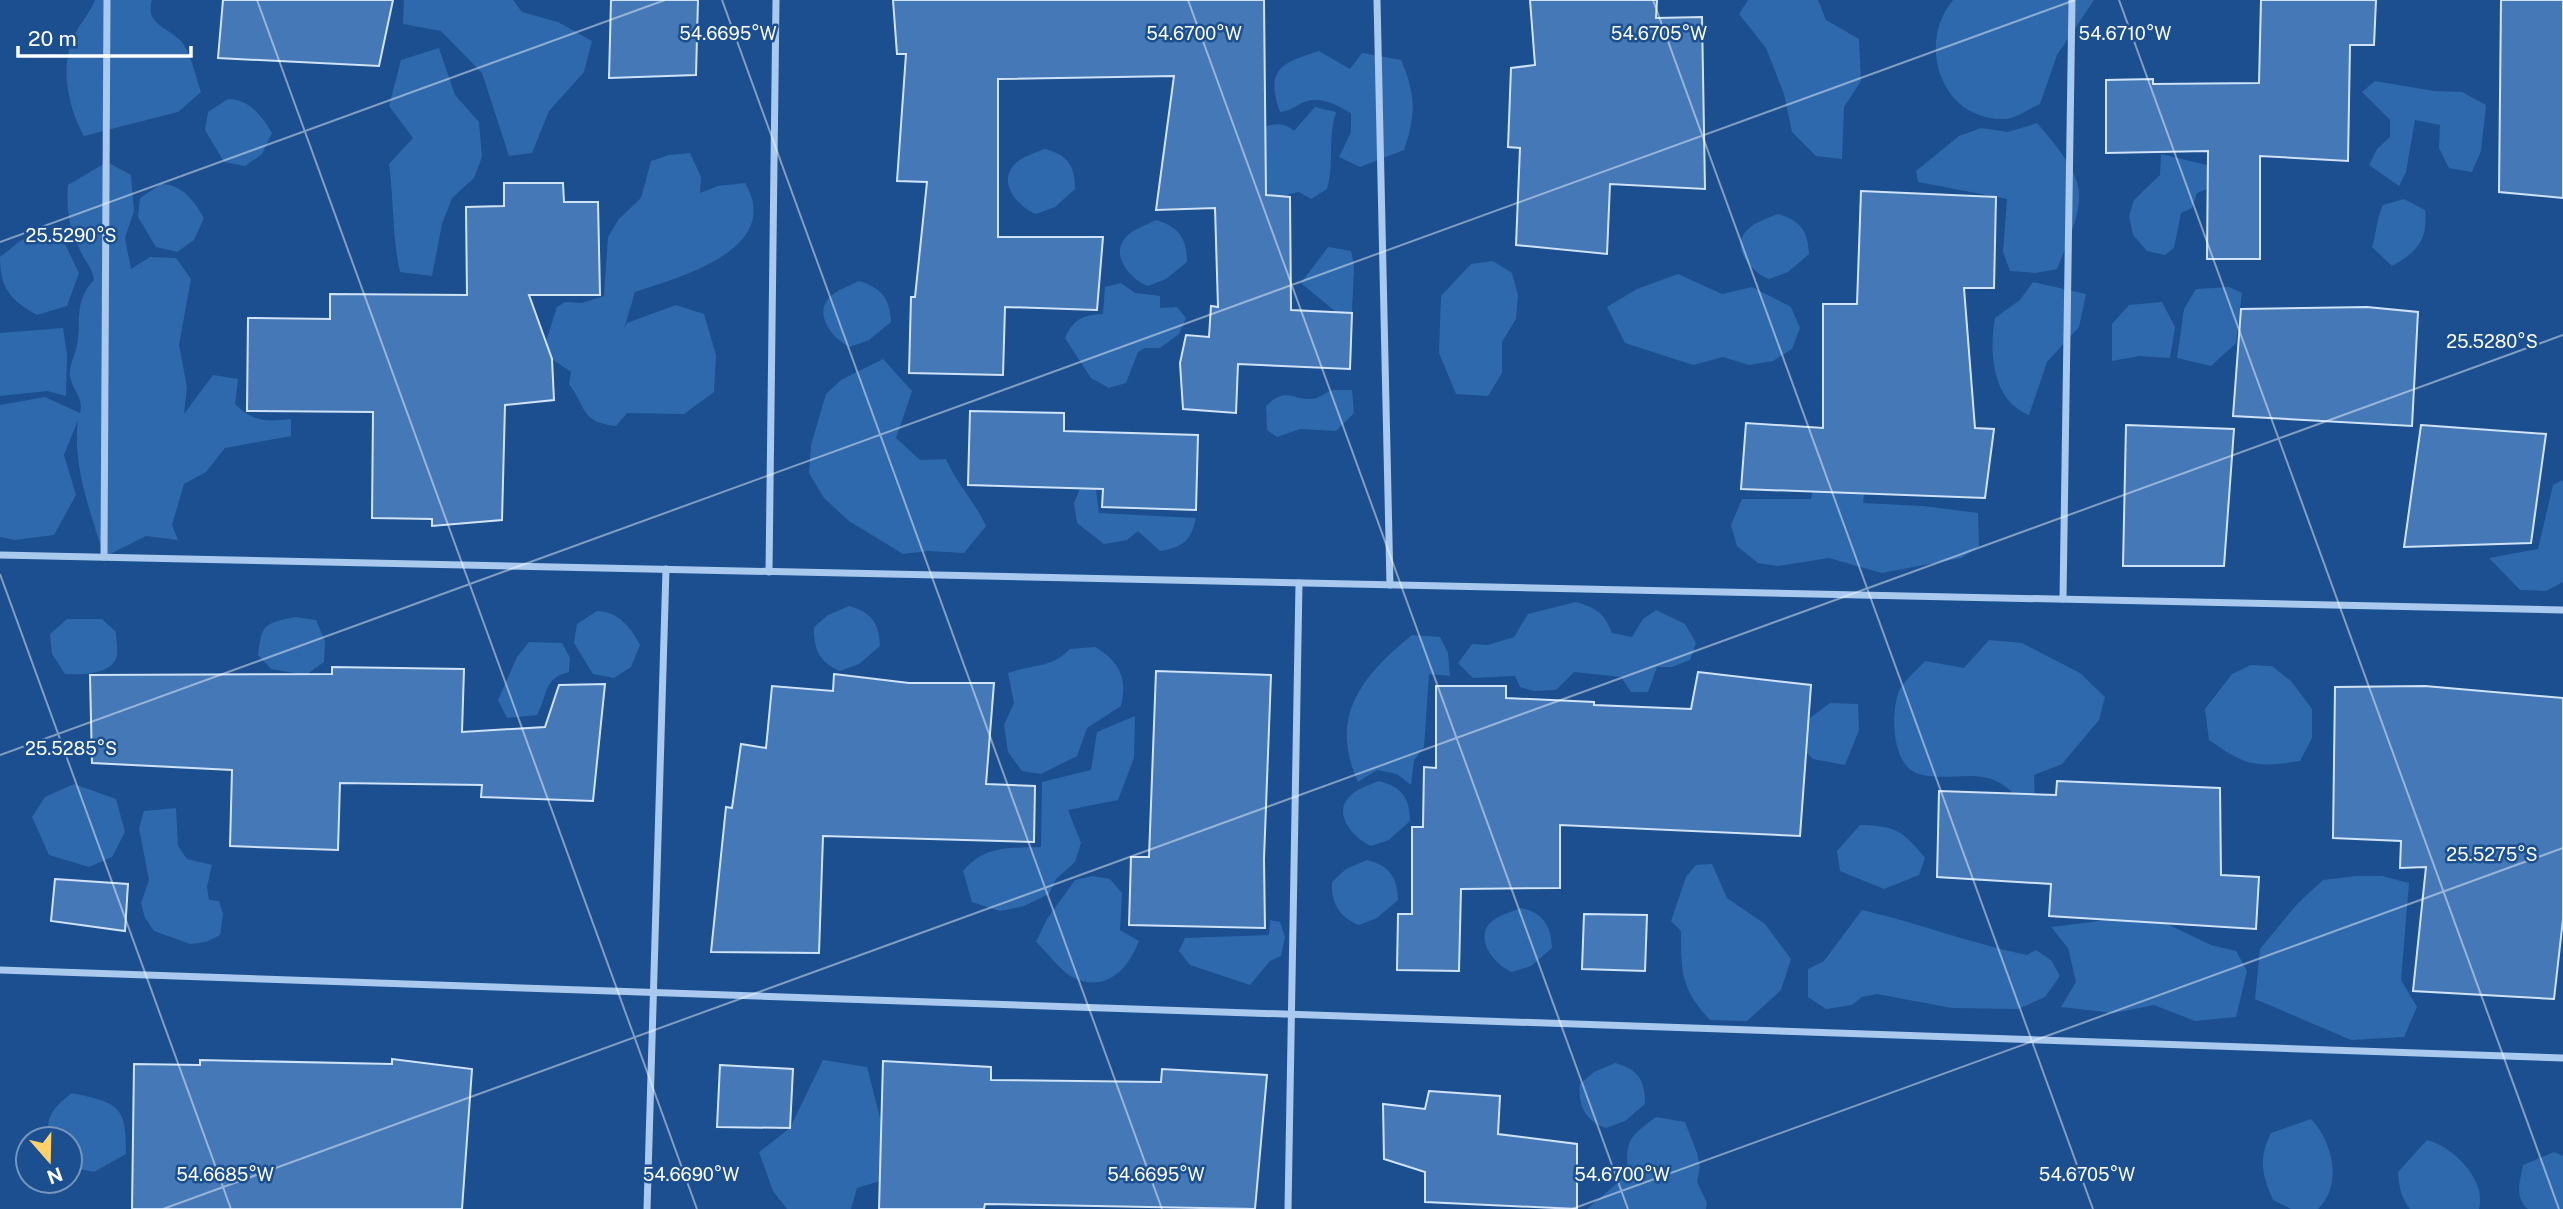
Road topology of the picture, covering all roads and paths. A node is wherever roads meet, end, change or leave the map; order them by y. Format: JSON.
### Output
{"nodes":[{"id":1,"x":107,"y":0,"type":"edge"},
{"id":2,"x":776,"y":0,"type":"edge"},
{"id":3,"x":1377,"y":0,"type":"edge"},
{"id":4,"x":2072,"y":0,"type":"edge"},
{"id":5,"x":0,"y":555,"type":"edge"},
{"id":6,"x":104,"y":557,"type":"junction"},
{"id":7,"x":666,"y":569,"type":"junction"},
{"id":8,"x":769,"y":572,"type":"junction"},
{"id":9,"x":1298,"y":583,"type":"junction"},
{"id":10,"x":1390,"y":585,"type":"junction"},
{"id":11,"x":2063,"y":599,"type":"junction"},
{"id":12,"x":2563,"y":610,"type":"edge"},
{"id":13,"x":0,"y":970,"type":"edge"},
{"id":14,"x":653,"y":993,"type":"junction"},
{"id":15,"x":1292,"y":1015,"type":"junction"},
{"id":16,"x":2563,"y":1058,"type":"edge"},
{"id":17,"x":647,"y":1209,"type":"edge"},
{"id":18,"x":1288,"y":1209,"type":"edge"}],
"edges":[{"from":1,"to":6,"type":"street"},
{"from":2,"to":8,"type":"street"},
{"from":3,"to":10,"type":"street"},
{"from":4,"to":11,"type":"street"},
{"from":5,"to":6,"type":"street"},
{"from":6,"to":7,"type":"street"},
{"from":7,"to":8,"type":"street"},
{"from":7,"to":14,"type":"street"},
{"from":8,"to":9,"type":"street"},
{"from":9,"to":10,"type":"street"},
{"from":9,"to":15,"type":"street"},
{"from":10,"to":11,"type":"street"},
{"from":11,"to":12,"type":"street"},
{"from":13,"to":14,"type":"street"},
{"from":14,"to":15,"type":"street"},
{"from":14,"to":17,"type":"street"},
{"from":15,"to":16,"type":"street"},
{"from":15,"to":18,"type":"street"}]}
